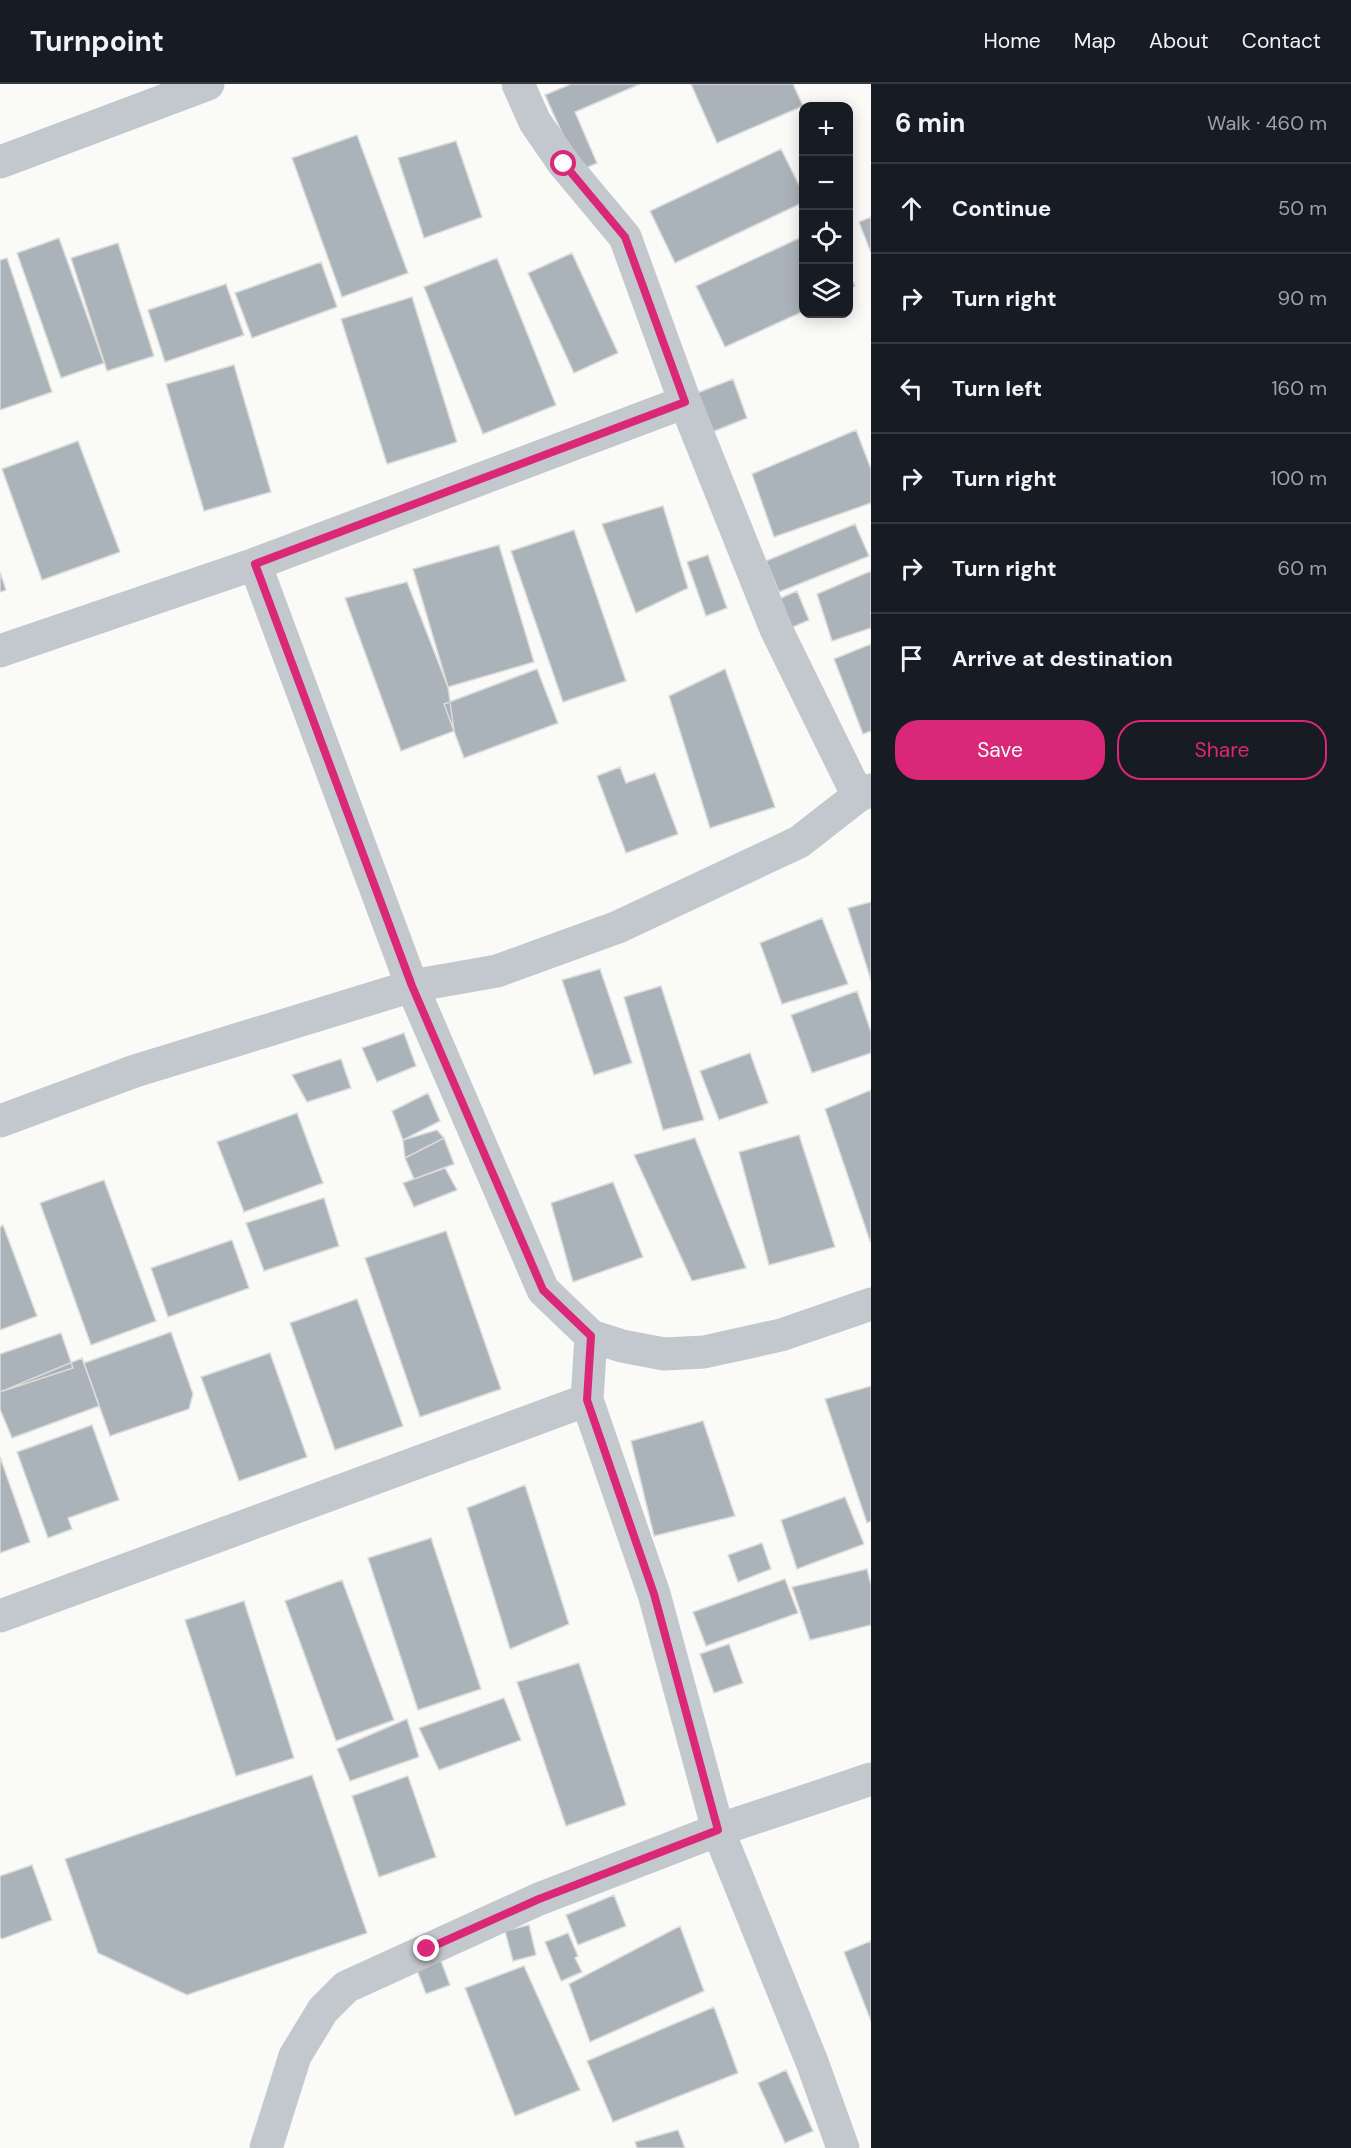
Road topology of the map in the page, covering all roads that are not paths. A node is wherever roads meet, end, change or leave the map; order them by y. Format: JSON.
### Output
{"nodes":[{"id":1,"x":208,"y":84,"type":"edge"},
{"id":2,"x":518,"y":84,"type":"edge"},
{"id":3,"x":0,"y":162,"type":"edge"},
{"id":4,"x":685,"y":402,"type":"junction"},
{"id":5,"x":255,"y":564,"type":"junction"},
{"id":6,"x":0,"y":651,"type":"edge"},
{"id":7,"x":865,"y":793,"type":"edge"},
{"id":8,"x":412,"y":986,"type":"junction"},
{"id":9,"x":0,"y":1121,"type":"edge"},
{"id":10,"x":871,"y":1304,"type":"edge"},
{"id":11,"x":591,"y":1336,"type":"junction"},
{"id":12,"x":587,"y":1400,"type":"junction"},
{"id":13,"x":0,"y":1616,"type":"edge"},
{"id":14,"x":871,"y":1779,"type":"edge"},
{"id":15,"x":718,"y":1830,"type":"junction"},
{"id":16,"x":266,"y":2148,"type":"edge"},
{"id":17,"x":843,"y":2148,"type":"edge"}],
"edges":[{"from":1,"to":3,"type":"street"},
{"from":2,"to":4,"type":"street"},
{"from":4,"to":5,"type":"street"},
{"from":4,"to":7,"type":"street"},
{"from":5,"to":6,"type":"street"},
{"from":5,"to":8,"type":"street"},
{"from":7,"to":8,"type":"street"},
{"from":8,"to":9,"type":"street"},
{"from":8,"to":11,"type":"street"},
{"from":10,"to":11,"type":"street"},
{"from":11,"to":12,"type":"street"},
{"from":12,"to":13,"type":"street"},
{"from":12,"to":15,"type":"street"},
{"from":14,"to":15,"type":"street"},
{"from":15,"to":16,"type":"street"},
{"from":15,"to":17,"type":"street"}]}
